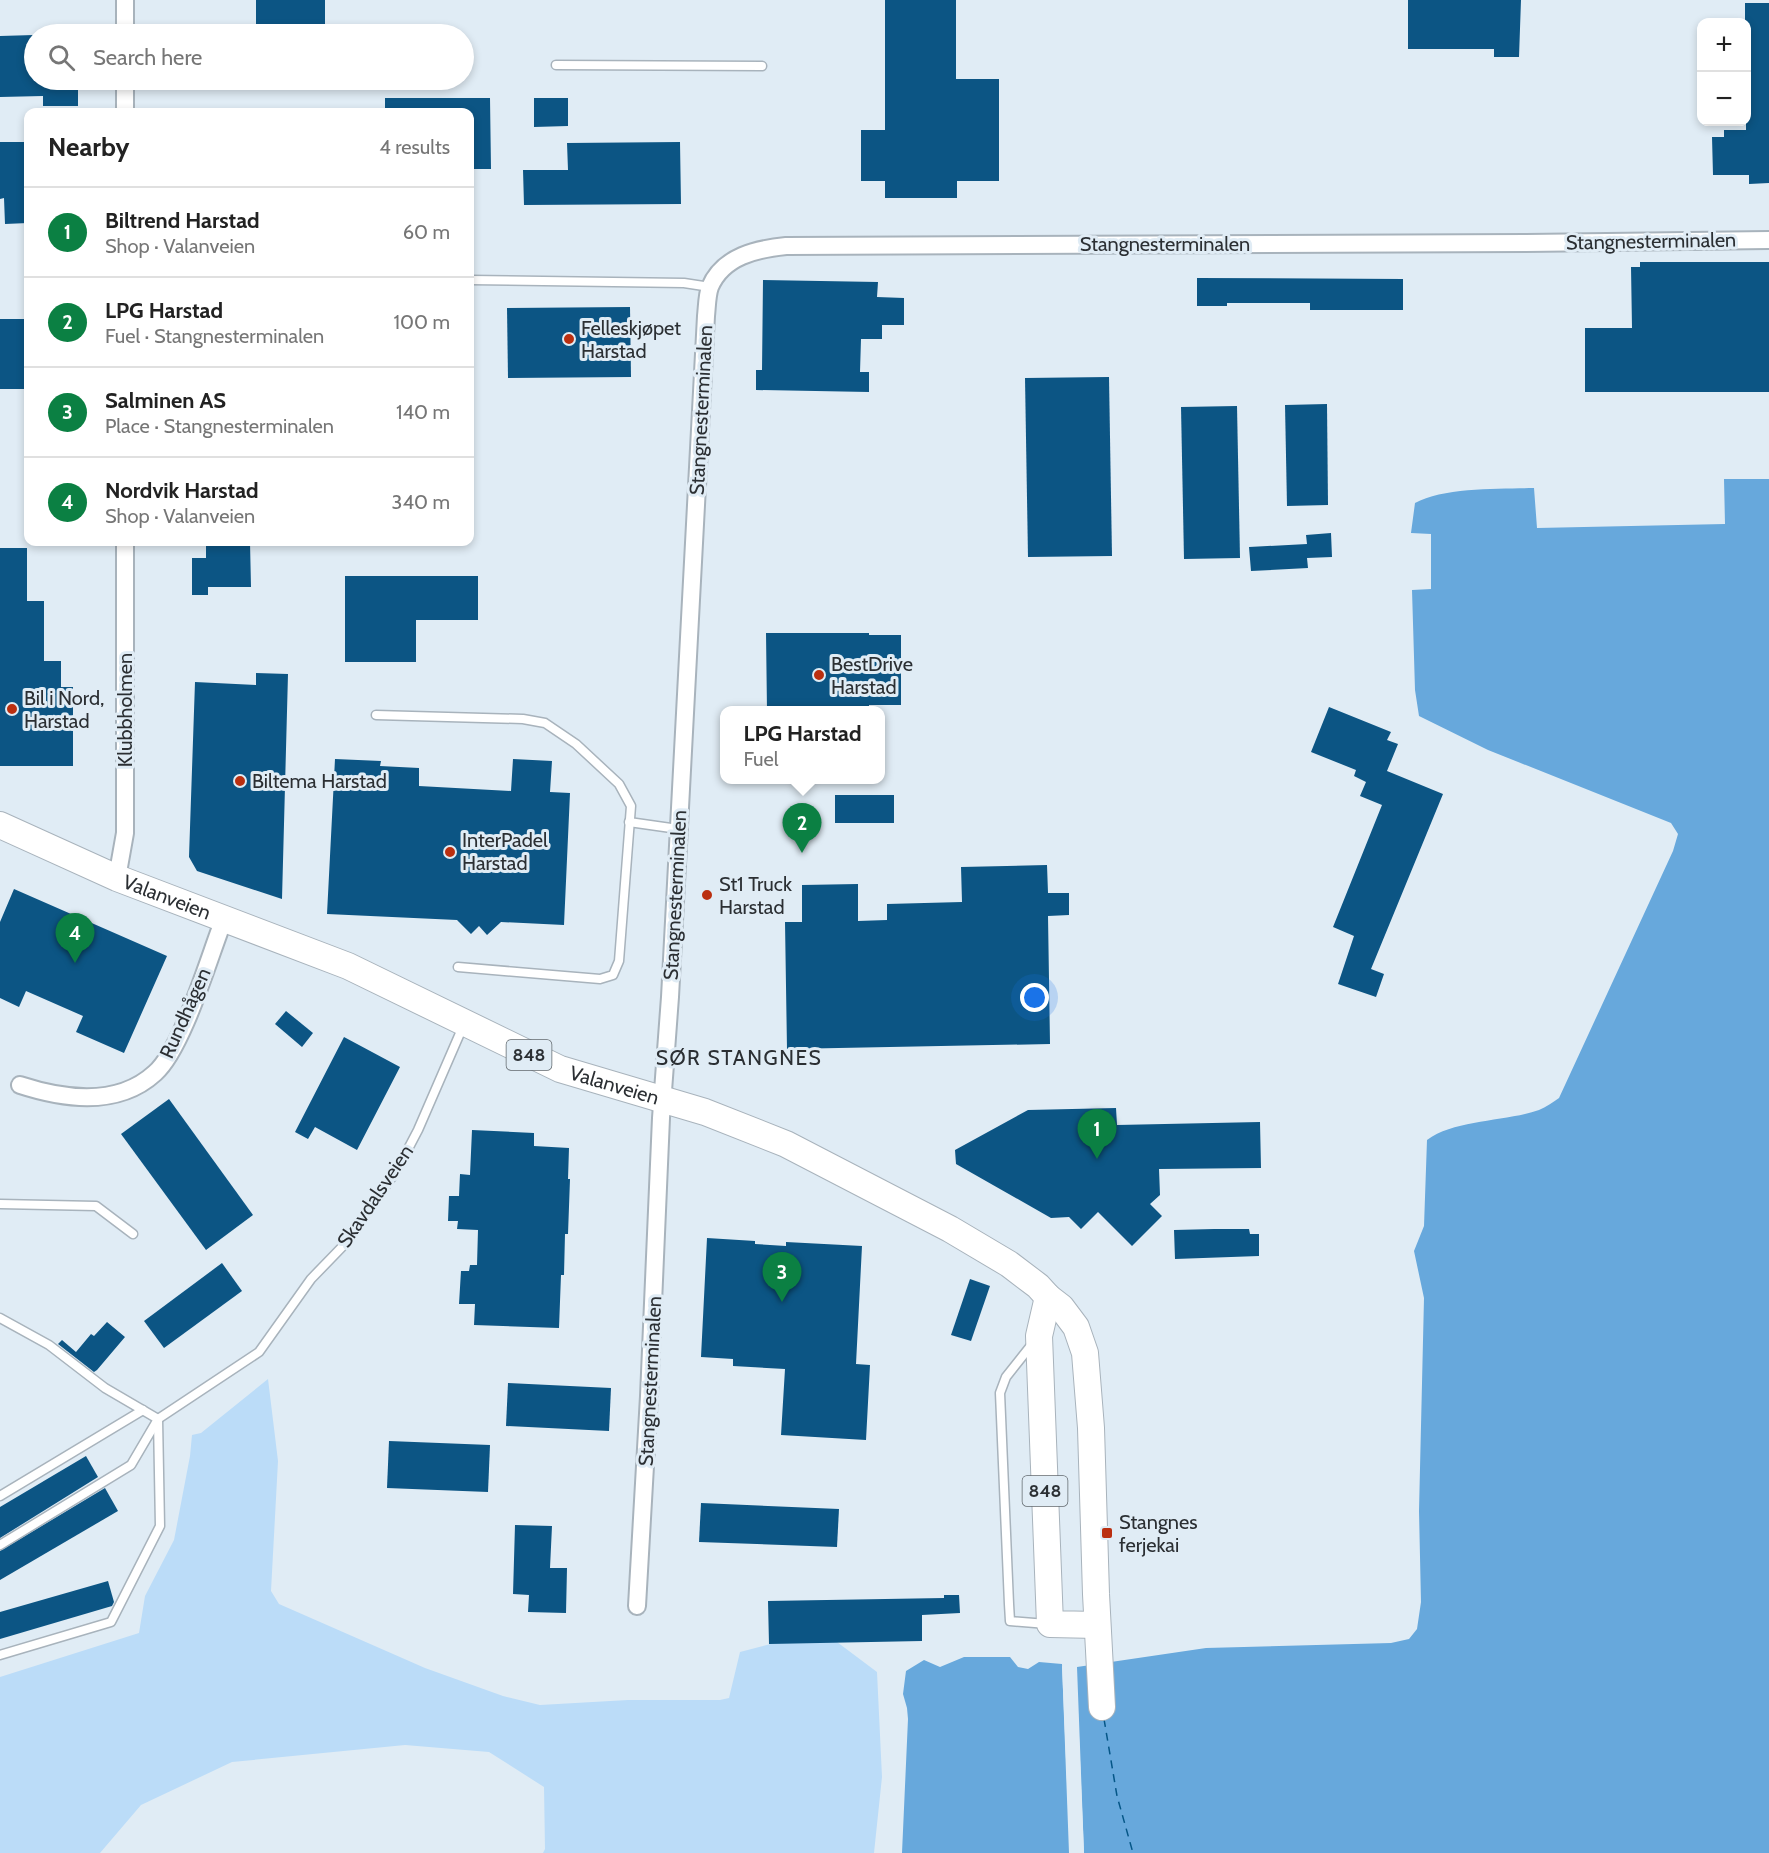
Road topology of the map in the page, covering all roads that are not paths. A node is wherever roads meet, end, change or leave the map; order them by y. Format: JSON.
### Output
{"nodes":[{"id":1,"x":125,"y":0,"type":"edge"},
{"id":2,"x":125,"y":24,"type":"edge"},
{"id":3,"x":556,"y":64,"type":"dead end"},
{"id":4,"x":762,"y":66,"type":"dead end"},
{"id":5,"x":125,"y":90,"type":"edge"},
{"id":6,"x":125,"y":108,"type":"edge"},
{"id":7,"x":1769,"y":240,"type":"edge"},
{"id":8,"x":474,"y":280,"type":"edge"},
{"id":9,"x":710,"y":287,"type":"junction"},
{"id":10,"x":125,"y":546,"type":"edge"},
{"id":11,"x":376,"y":715,"type":"dead end"},
{"id":12,"x":629,"y":822,"type":"junction"},
{"id":13,"x":0,"y":825,"type":"edge"},
{"id":14,"x":678,"y":829,"type":"junction"},
{"id":15,"x":117,"y":878,"type":"junction"},
{"id":16,"x":225,"y":920,"type":"junction"},
{"id":17,"x":458,"y":967,"type":"dead end"},
{"id":18,"x":464,"y":1024,"type":"junction"},
{"id":19,"x":20,"y":1084,"type":"dead end"},
{"id":20,"x":662,"y":1100,"type":"junction"},
{"id":21,"x":0,"y":1204,"type":"edge"},
{"id":22,"x":133,"y":1234,"type":"dead end"},
{"id":23,"x":1048,"y":1297,"type":"junction"},
{"id":24,"x":0,"y":1318,"type":"edge"},
{"id":25,"x":1039,"y":1336,"type":"junction"},
{"id":26,"x":143,"y":1410,"type":"junction"},
{"id":27,"x":158,"y":1419,"type":"junction"},
{"id":28,"x":0,"y":1496,"type":"edge"},
{"id":29,"x":0,"y":1545,"type":"edge"},
{"id":30,"x":637,"y":1606,"type":"dead end"},
{"id":31,"x":1050,"y":1624,"type":"junction"},
{"id":32,"x":1097,"y":1625,"type":"junction"},
{"id":33,"x":0,"y":1654,"type":"edge"},
{"id":34,"x":1102,"y":1707,"type":"dead end"}],
"edges":[{"from":1,"to":2,"type":"street"},
{"from":3,"to":4,"type":"lane"},
{"from":5,"to":6,"type":"street"},
{"from":7,"to":9,"type":"street","name":"Stangnesterminalen"},
{"from":8,"to":9,"type":"lane"},
{"from":9,"to":14,"type":"street","name":"Stangnesterminalen"},
{"from":10,"to":15,"type":"street","name":"Klubbholmen"},
{"from":11,"to":12,"type":"lane"},
{"from":12,"to":14,"type":"lane"},
{"from":12,"to":17,"type":"lane"},
{"from":13,"to":15,"type":"main road","name":"Valanveien","number":"848"},
{"from":14,"to":20,"type":"street","name":"Stangnesterminalen"},
{"from":15,"to":16,"type":"main road","name":"Valanveien","number":"848"},
{"from":16,"to":18,"type":"main road","name":"Valanveien","number":"848"},
{"from":16,"to":19,"type":"street","name":"Rundhågen"},
{"from":18,"to":20,"type":"main road","name":"Valanveien","number":"848"},
{"from":18,"to":27,"type":"lane","name":"Skavdalsveien"},
{"from":20,"to":23,"type":"main road","name":"Valanveien","number":"848"},
{"from":20,"to":30,"type":"street","name":"Stangnesterminalen"},
{"from":21,"to":22,"type":"lane"},
{"from":23,"to":25,"type":"main road","number":"848"},
{"from":23,"to":32,"type":"main road","number":"848"},
{"from":24,"to":26,"type":"lane"},
{"from":25,"to":31,"type":"main road","number":"848"},
{"from":25,"to":31,"type":"lane"},
{"from":26,"to":27,"type":"lane"},
{"from":26,"to":28,"type":"lane"},
{"from":27,"to":29,"type":"lane"},
{"from":27,"to":33,"type":"lane"},
{"from":31,"to":32,"type":"main road"},
{"from":32,"to":34,"type":"main road","number":"848"}]}
